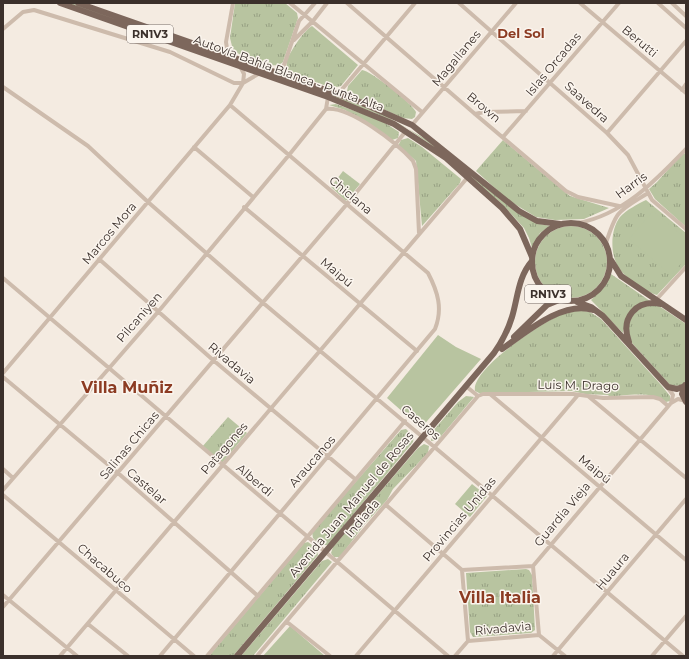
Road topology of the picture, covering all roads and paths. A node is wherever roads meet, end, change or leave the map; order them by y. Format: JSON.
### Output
{"nodes":[{"id":1,"x":60,"y":3,"type":"edge"},
{"id":2,"x":78,"y":3,"type":"edge"},
{"id":3,"x":233,"y":3,"type":"edge"},
{"id":4,"x":290,"y":3,"type":"edge"},
{"id":5,"x":315,"y":3,"type":"edge"},
{"id":6,"x":327,"y":3,"type":"edge"},
{"id":7,"x":347,"y":3,"type":"edge"},
{"id":8,"x":415,"y":3,"type":"edge"},
{"id":9,"x":459,"y":3,"type":"edge"},
{"id":10,"x":516,"y":3,"type":"edge"},
{"id":11,"x":580,"y":3,"type":"edge"},
{"id":12,"x":619,"y":3,"type":"edge"},
{"id":13,"x":658,"y":3,"type":"edge"},
{"id":14,"x":672,"y":3,"type":"edge"},
{"id":15,"x":304,"y":15,"type":"junction"},
{"id":16,"x":686,"y":16,"type":"edge"},
{"id":17,"x":602,"y":21,"type":"junction"},
{"id":18,"x":313,"y":22,"type":"junction"},
{"id":19,"x":686,"y":28,"type":"edge"},
{"id":20,"x":3,"y":29,"type":"edge"},
{"id":21,"x":492,"y":31,"type":"junction"},
{"id":22,"x":386,"y":37,"type":"junction"},
{"id":23,"x":686,"y":41,"type":"edge"},
{"id":24,"x":293,"y":42,"type":"junction"},
{"id":25,"x":228,"y":55,"type":"junction"},
{"id":26,"x":364,"y":64,"type":"junction"},
{"id":27,"x":240,"y":66,"type":"junction"},
{"id":28,"x":661,"y":72,"type":"junction"},
{"id":29,"x":261,"y":73,"type":"junction"},
{"id":30,"x":281,"y":74,"type":"junction"},
{"id":31,"x":550,"y":82,"type":"junction"},
{"id":32,"x":242,"y":83,"type":"junction"},
{"id":33,"x":686,"y":84,"type":"edge"},
{"id":34,"x":3,"y":87,"type":"edge"},
{"id":35,"x":445,"y":88,"type":"junction"},
{"id":36,"x":682,"y":90,"type":"junction"},
{"id":37,"x":686,"y":93,"type":"edge"},
{"id":38,"x":338,"y":94,"type":"junction"},
{"id":39,"x":328,"y":97,"type":"junction"},
{"id":40,"x":230,"y":106,"type":"junction"},
{"id":41,"x":326,"y":108,"type":"junction"},
{"id":42,"x":526,"y":111,"type":"junction"},
{"id":43,"x":422,"y":112,"type":"junction"},
{"id":44,"x":475,"y":114,"type":"junction"},
{"id":45,"x":412,"y":125,"type":"junction"},
{"id":46,"x":406,"y":131,"type":"junction"},
{"id":47,"x":607,"y":133,"type":"junction"},
{"id":48,"x":503,"y":138,"type":"junction"},
{"id":49,"x":395,"y":145,"type":"junction"},
{"id":50,"x":194,"y":147,"type":"junction"},
{"id":51,"x":686,"y":149,"type":"edge"},
{"id":52,"x":288,"y":155,"type":"junction"},
{"id":53,"x":468,"y":177,"type":"junction"},
{"id":54,"x":647,"y":191,"type":"junction"},
{"id":55,"x":253,"y":196,"type":"junction"},
{"id":56,"x":148,"y":202,"type":"junction"},
{"id":57,"x":347,"y":204,"type":"junction"},
{"id":58,"x":619,"y":206,"type":"junction"},
{"id":59,"x":244,"y":207,"type":"junction"},
{"id":60,"x":578,"y":223,"type":"junction"},
{"id":61,"x":560,"y":224,"type":"junction"},
{"id":62,"x":686,"y":229,"type":"edge"},
{"id":63,"x":419,"y":233,"type":"junction"},
{"id":64,"x":606,"y":243,"type":"junction"},
{"id":65,"x":404,"y":253,"type":"junction"},
{"id":66,"x":206,"y":254,"type":"junction"},
{"id":67,"x":302,"y":256,"type":"junction"},
{"id":68,"x":99,"y":259,"type":"junction"},
{"id":69,"x":532,"y":259,"type":"junction"},
{"id":70,"x":611,"y":260,"type":"junction"},
{"id":71,"x":686,"y":267,"type":"edge"},
{"id":72,"x":3,"y":278,"type":"edge"},
{"id":73,"x":562,"y":300,"type":"junction"},
{"id":74,"x":656,"y":300,"type":"junction"},
{"id":75,"x":572,"y":301,"type":"junction"},
{"id":76,"x":262,"y":302,"type":"junction"},
{"id":77,"x":359,"y":304,"type":"junction"},
{"id":78,"x":663,"y":305,"type":"junction"},
{"id":79,"x":158,"y":312,"type":"junction"},
{"id":80,"x":441,"y":312,"type":"joint"},
{"id":81,"x":603,"y":316,"type":"junction"},
{"id":82,"x":50,"y":318,"type":"junction"},
{"id":83,"x":686,"y":320,"type":"edge"},
{"id":84,"x":630,"y":345,"type":"junction"},
{"id":85,"x":502,"y":349,"type":"junction"},
{"id":86,"x":320,"y":351,"type":"junction"},
{"id":87,"x":417,"y":351,"type":"junction"},
{"id":88,"x":213,"y":360,"type":"junction"},
{"id":89,"x":109,"y":367,"type":"junction"},
{"id":90,"x":483,"y":367,"type":"junction"},
{"id":91,"x":3,"y":373,"type":"edge"},
{"id":92,"x":3,"y":377,"type":"edge"},
{"id":93,"x":685,"y":385,"type":"edge"},
{"id":94,"x":466,"y":387,"type":"junction"},
{"id":95,"x":668,"y":387,"type":"junction"},
{"id":96,"x":490,"y":394,"type":"junction"},
{"id":97,"x":578,"y":395,"type":"junction"},
{"id":98,"x":478,"y":396,"type":"junction"},
{"id":99,"x":588,"y":396,"type":"junction"},
{"id":100,"x":378,"y":398,"type":"junction"},
{"id":101,"x":686,"y":402,"type":"edge"},
{"id":102,"x":670,"y":404,"type":"junction"},
{"id":103,"x":272,"y":408,"type":"junction"},
{"id":104,"x":166,"y":417,"type":"junction"},
{"id":105,"x":405,"y":421,"type":"junction"},
{"id":106,"x":60,"y":424,"type":"junction"},
{"id":107,"x":423,"y":437,"type":"junction"},
{"id":108,"x":540,"y":438,"type":"junction"},
{"id":109,"x":639,"y":439,"type":"junction"},
{"id":110,"x":435,"y":447,"type":"junction"},
{"id":111,"x":329,"y":457,"type":"junction"},
{"id":112,"x":222,"y":465,"type":"junction"},
{"id":113,"x":3,"y":470,"type":"edge"},
{"id":114,"x":118,"y":474,"type":"junction"},
{"id":115,"x":13,"y":478,"type":"junction"},
{"id":116,"x":686,"y":478,"type":"edge"},
{"id":117,"x":355,"y":479,"type":"junction"},
{"id":118,"x":599,"y":486,"type":"junction"},
{"id":119,"x":3,"y":490,"type":"edge"},
{"id":120,"x":3,"y":495,"type":"edge"},
{"id":121,"x":492,"y":495,"type":"junction"},
{"id":122,"x":686,"y":499,"type":"edge"},
{"id":123,"x":386,"y":505,"type":"junction"},
{"id":124,"x":280,"y":514,"type":"junction"},
{"id":125,"x":174,"y":523,"type":"junction"},
{"id":126,"x":656,"y":535,"type":"junction"},
{"id":127,"x":306,"y":537,"type":"junction"},
{"id":128,"x":59,"y":542,"type":"junction"},
{"id":129,"x":550,"y":544,"type":"junction"},
{"id":130,"x":325,"y":552,"type":"junction"},
{"id":131,"x":443,"y":553,"type":"junction"},
{"id":132,"x":686,"y":560,"type":"edge"},
{"id":133,"x":337,"y":563,"type":"junction"},
{"id":134,"x":533,"y":566,"type":"junction"},
{"id":135,"x":462,"y":570,"type":"junction"},
{"id":136,"x":231,"y":571,"type":"junction"},
{"id":137,"x":116,"y":592,"type":"junction"},
{"id":138,"x":607,"y":592,"type":"junction"},
{"id":139,"x":3,"y":594,"type":"edge"},
{"id":140,"x":258,"y":596,"type":"junction"},
{"id":141,"x":10,"y":600,"type":"junction"},
{"id":142,"x":3,"y":607,"type":"edge"},
{"id":143,"x":395,"y":610,"type":"junction"},
{"id":144,"x":686,"y":616,"type":"edge"},
{"id":145,"x":287,"y":622,"type":"junction"},
{"id":146,"x":88,"y":624,"type":"junction"},
{"id":147,"x":539,"y":635,"type":"junction"},
{"id":148,"x":174,"y":640,"type":"junction"},
{"id":149,"x":468,"y":641,"type":"junction"},
{"id":150,"x":665,"y":641,"type":"junction"},
{"id":151,"x":67,"y":648,"type":"junction"},
{"id":152,"x":558,"y":650,"type":"junction"},
{"id":153,"x":60,"y":656,"type":"edge"},
{"id":154,"x":77,"y":656,"type":"edge"},
{"id":155,"x":128,"y":656,"type":"edge"},
{"id":156,"x":160,"y":656,"type":"edge"},
{"id":157,"x":194,"y":656,"type":"edge"},
{"id":158,"x":207,"y":656,"type":"edge"},
{"id":159,"x":237,"y":656,"type":"edge"},
{"id":160,"x":257,"y":656,"type":"edge"},
{"id":161,"x":330,"y":656,"type":"edge"},
{"id":162,"x":356,"y":656,"type":"edge"},
{"id":163,"x":448,"y":656,"type":"edge"},
{"id":164,"x":455,"y":656,"type":"edge"},
{"id":165,"x":553,"y":656,"type":"edge"},
{"id":166,"x":565,"y":656,"type":"edge"},
{"id":167,"x":652,"y":656,"type":"edge"},
{"id":168,"x":683,"y":656,"type":"edge"}],
"edges":[{"from":1,"to":27,"type":"main road","name":"Autovía Bahía Blanca - Punta Alta","number":"RN1V3"},
{"from":2,"to":25,"type":"main road","name":"Autovía Bahía Blanca - Punta Alta","number":"RN1V3"},
{"from":3,"to":25,"type":"street"},
{"from":4,"to":15,"type":"street"},
{"from":5,"to":15,"type":"street"},
{"from":6,"to":18,"type":"street"},
{"from":7,"to":22,"type":"street","name":"Brown"},
{"from":8,"to":22,"type":"street"},
{"from":9,"to":21,"type":"street","name":"Saavedra"},
{"from":10,"to":21,"type":"street","name":"Magallanes"},
{"from":11,"to":17,"type":"street","name":"Berutti"},
{"from":12,"to":17,"type":"street","name":"Islas Orcadas"},
{"from":13,"to":19,"type":"street"},
{"from":14,"to":16,"type":"street"},
{"from":15,"to":18,"type":"street"},
{"from":15,"to":24,"type":"street"},
{"from":17,"to":28,"type":"street","name":"Berutti"},
{"from":17,"to":31,"type":"street","name":"Islas Orcadas"},
{"from":18,"to":24,"type":"street"},
{"from":18,"to":26,"type":"street"},
{"from":20,"to":32,"type":"street"},
{"from":21,"to":31,"type":"street","name":"Saavedra"},
{"from":21,"to":35,"type":"street","name":"Magallanes"},
{"from":22,"to":26,"type":"street"},
{"from":22,"to":35,"type":"street","name":"Brown"},
{"from":23,"to":28,"type":"street"},
{"from":24,"to":30,"type":"street"},
{"from":25,"to":30,"type":"main road","name":"Autovía Bahía Blanca - Punta Alta","number":"RN1V3"},
{"from":26,"to":38,"type":"street"},
{"from":26,"to":43,"type":"street"},
{"from":27,"to":29,"type":"main road","name":"Autovía Bahía Blanca - Punta Alta","number":"RN1V3"},
{"from":27,"to":32,"type":"street"},
{"from":28,"to":36,"type":"street","name":"Berutti"},
{"from":28,"to":47,"type":"street"},
{"from":29,"to":32,"type":"street"},
{"from":29,"to":39,"type":"main road","name":"Autovía Bahía Blanca - Punta Alta","number":"RN1V3"},
{"from":30,"to":38,"type":"main road","name":"Autovía Bahía Blanca - Punta Alta","number":"RN1V3"},
{"from":31,"to":42,"type":"street","name":"Islas Orcadas"},
{"from":31,"to":47,"type":"street","name":"Saavedra"},
{"from":32,"to":40,"type":"street","name":"Marcos Mora"},
{"from":33,"to":36,"type":"street"},
{"from":34,"to":56,"type":"street","name":"Caseros"},
{"from":35,"to":43,"type":"street","name":"Magallanes"},
{"from":35,"to":44,"type":"street","name":"Brown"},
{"from":36,"to":37,"type":"street","name":"Berutti"},
{"from":38,"to":45,"type":"main road","name":"Autovía Bahía Blanca - Punta Alta","number":"RN1V3"},
{"from":39,"to":41,"type":"street"},
{"from":39,"to":46,"type":"main road","name":"Autovía Bahía Blanca - Punta Alta","number":"RN1V3"},
{"from":40,"to":50,"type":"street","name":"Marcos Mora"},
{"from":40,"to":52,"type":"street","name":"Chiclana"},
{"from":41,"to":49,"type":"street"},
{"from":41,"to":52,"type":"street","name":"Pilcaniyen"},
{"from":42,"to":44,"type":"street"},
{"from":42,"to":48,"type":"street","name":"Islas Orcadas"},
{"from":43,"to":45,"type":"street","name":"Magallanes"},
{"from":44,"to":48,"type":"street","name":"Brown"},
{"from":45,"to":61,"type":"main road","name":"Autovía Bahía Blanca - Punta Alta","number":"RN1V3"},
{"from":46,"to":49,"type":"street"},
{"from":46,"to":53,"type":"main road","name":"Autovía Bahía Blanca - Punta Alta","number":"RN1V3"},
{"from":47,"to":54,"type":"street","name":"Saavedra"},
{"from":48,"to":58,"type":"street","name":"Brown"},
{"from":49,"to":57,"type":"street"},
{"from":49,"to":63,"type":"street"},
{"from":50,"to":55,"type":"street"},
{"from":50,"to":56,"type":"street","name":"Marcos Mora"},
{"from":51,"to":54,"type":"street","name":"Harris"},
{"from":52,"to":55,"type":"street","name":"Pilcaniyen"},
{"from":52,"to":57,"type":"street","name":"Chiclana"},
{"from":53,"to":63,"type":"street"},
{"from":53,"to":69,"type":"main road","name":"Autovía Bahía Blanca - Punta Alta","number":"RN1V3"},
{"from":54,"to":58,"type":"street","name":"Harris"},
{"from":54,"to":62,"type":"street","name":"Saavedra"},
{"from":54,"to":64,"type":"street","name":"Harris"},
{"from":55,"to":59,"type":"street","name":"Pilcaniyen"},
{"from":56,"to":66,"type":"street","name":"Caseros"},
{"from":56,"to":68,"type":"street","name":"Marcos Mora"},
{"from":57,"to":65,"type":"street","name":"Chiclana"},
{"from":57,"to":67,"type":"street","name":"Salinas Chicas"},
{"from":58,"to":60,"type":"street","name":"Harris"},
{"from":59,"to":66,"type":"street","name":"Pilcaniyen"},
{"from":59,"to":67,"type":"street","name":"Maipú"},
{"from":60,"to":61,"type":"main road","number":"RN1V3"},
{"from":60,"to":64,"type":"main road","number":"RN1V3"},
{"from":61,"to":69,"type":"main road"},
{"from":63,"to":65,"type":"street"},
{"from":64,"to":70,"type":"main road","number":"RN1V3"},
{"from":65,"to":77,"type":"street","name":"Patagones"},
{"from":65,"to":80,"type":"street","name":"Chiclana"},
{"from":66,"to":76,"type":"street","name":"Caseros"},
{"from":66,"to":79,"type":"street","name":"Pilcaniyen"},
{"from":67,"to":76,"type":"street","name":"Salinas Chicas"},
{"from":67,"to":77,"type":"street","name":"Maipú"},
{"from":68,"to":79,"type":"street","name":"Rivadavia"},
{"from":68,"to":82,"type":"street","name":"Marcos Mora"},
{"from":69,"to":73,"type":"main road","number":"RN1V3"},
{"from":69,"to":90,"type":"main road","name":"Avenida Juan Manuel de Rosas"},
{"from":70,"to":74,"type":"main road"},
{"from":70,"to":75,"type":"main road","number":"RN1V3"},
{"from":71,"to":74,"type":"street"},
{"from":72,"to":82,"type":"street","name":"Alberdi"},
{"from":73,"to":75,"type":"main road","number":"RN1V3"},
{"from":73,"to":85,"type":"main road","name":"Avenida Juan Manuel de Rosas"},
{"from":74,"to":78,"type":"main road"},
{"from":75,"to":81,"type":"main road"},
{"from":76,"to":86,"type":"street","name":"Caseros"},
{"from":76,"to":88,"type":"street","name":"Salinas Chicas"},
{"from":77,"to":86,"type":"street","name":"Patagones"},
{"from":77,"to":87,"type":"street","name":"Maipú"},
{"from":78,"to":83,"type":"main road"},
{"from":78,"to":84,"type":"main road"},
{"from":79,"to":88,"type":"street","name":"Rivadavia"},
{"from":79,"to":89,"type":"street","name":"Pilcaniyen"},
{"from":80,"to":87,"type":"street","name":"Araucanos"},
{"from":81,"to":84,"type":"main road"},
{"from":81,"to":85,"type":"main road"},
{"from":82,"to":89,"type":"street","name":"Alberdi"},
{"from":82,"to":91,"type":"street","name":"Marcos Mora"},
{"from":84,"to":95,"type":"main road"},
{"from":85,"to":90,"type":"main road","name":"Avenida Juan Manuel de Rosas"},
{"from":86,"to":100,"type":"street","name":"Caseros"},
{"from":86,"to":103,"type":"street","name":"Patagones"},
{"from":87,"to":100,"type":"street","name":"Araucanos"},
{"from":88,"to":103,"type":"street","name":"Rivadavia"},
{"from":88,"to":104,"type":"street","name":"Salinas Chicas"},
{"from":89,"to":104,"type":"street","name":"Alberdi"},
{"from":89,"to":106,"type":"street","name":"Pilcaniyen"},
{"from":90,"to":94,"type":"main road","name":"Avenida Juan Manuel de Rosas"},
{"from":92,"to":106,"type":"street","name":"Castelar"},
{"from":93,"to":95,"type":"main road"},
{"from":93,"to":101,"type":"main road"},
{"from":94,"to":98,"type":"street"},
{"from":94,"to":107,"type":"main road","name":"Avenida Juan Manuel de Rosas"},
{"from":95,"to":102,"type":"street"},
{"from":96,"to":97,"type":"street","name":"Luis M. Drago"},
{"from":96,"to":98,"type":"street","name":"Luis M. Drago"},
{"from":96,"to":108,"type":"street","name":"Maipú"},
{"from":97,"to":99,"type":"street","name":"Luis M. Drago"},
{"from":97,"to":108,"type":"street","name":"Provincias Unidas"},
{"from":98,"to":110,"type":"street","name":"Indiada"},
{"from":99,"to":102,"type":"street","name":"Luis M. Drago"},
{"from":99,"to":109,"type":"street"},
{"from":100,"to":105,"type":"street","name":"Caseros"},
{"from":100,"to":111,"type":"street","name":"Araucanos"},
{"from":101,"to":102,"type":"street"},
{"from":102,"to":109,"type":"street","name":"Guardia Vieja"},
{"from":103,"to":111,"type":"street","name":"Rivadavia"},
{"from":103,"to":112,"type":"street","name":"Patagones"},
{"from":104,"to":112,"type":"street","name":"Alberdi"},
{"from":104,"to":114,"type":"street","name":"Salinas Chicas"},
{"from":105,"to":107,"type":"street","name":"Caseros"},
{"from":105,"to":117,"type":"street"},
{"from":106,"to":114,"type":"street","name":"Castelar"},
{"from":106,"to":115,"type":"street","name":"Pilcaniyen"},
{"from":107,"to":110,"type":"street","name":"Caseros"},
{"from":107,"to":130,"type":"main road","name":"Avenida Juan Manuel de Rosas"},
{"from":108,"to":118,"type":"street","name":"Maipú"},
{"from":108,"to":121,"type":"street","name":"Provincias Unidas"},
{"from":109,"to":116,"type":"street"},
{"from":109,"to":118,"type":"street","name":"Guardia Vieja"},
{"from":110,"to":121,"type":"street","name":"Caseros"},
{"from":110,"to":123,"type":"street","name":"Indiada"},
{"from":111,"to":117,"type":"street","name":"Rivadavia"},
{"from":111,"to":124,"type":"street","name":"Araucanos"},
{"from":112,"to":124,"type":"street","name":"Alberdi"},
{"from":112,"to":125,"type":"street","name":"Patagones"},
{"from":113,"to":115,"type":"street"},
{"from":114,"to":125,"type":"street","name":"Castelar"},
{"from":114,"to":128,"type":"street","name":"Salinas Chicas"},
{"from":115,"to":119,"type":"street","name":"Pilcaniyen"},
{"from":117,"to":127,"type":"street"},
{"from":118,"to":126,"type":"street","name":"Maipú"},
{"from":118,"to":129,"type":"street","name":"Guardia Vieja"},
{"from":120,"to":128,"type":"street","name":"Chacabuco"},
{"from":121,"to":129,"type":"street","name":"Caseros"},
{"from":121,"to":131,"type":"street","name":"Provincias Unidas"},
{"from":122,"to":126,"type":"street","name":"Huaura"},
{"from":123,"to":131,"type":"street"},
{"from":123,"to":133,"type":"street","name":"Indiada"},
{"from":124,"to":127,"type":"street","name":"Alberdi"},
{"from":124,"to":136,"type":"street","name":"Araucanos"},
{"from":125,"to":136,"type":"street","name":"Castelar"},
{"from":125,"to":137,"type":"street","name":"Patagones"},
{"from":126,"to":132,"type":"street","name":"Maipú"},
{"from":126,"to":138,"type":"street","name":"Huaura"},
{"from":127,"to":130,"type":"street","name":"Alberdi"},
{"from":127,"to":140,"type":"street"},
{"from":128,"to":137,"type":"street","name":"Chacabuco"},
{"from":128,"to":141,"type":"street","name":"Salinas Chicas"},
{"from":129,"to":134,"type":"street","name":"Guardia Vieja"},
{"from":129,"to":138,"type":"street","name":"Caseros"},
{"from":130,"to":133,"type":"street","name":"Alberdi"},
{"from":130,"to":159,"type":"main road","name":"Avenida Juan Manuel de Rosas"},
{"from":131,"to":135,"type":"street"},
{"from":131,"to":143,"type":"street","name":"Provincias Unidas"},
{"from":133,"to":143,"type":"street","name":"Alberdi"},
{"from":133,"to":145,"type":"street","name":"Indiada"},
{"from":134,"to":135,"type":"street"},
{"from":134,"to":147,"type":"street","name":"Rivadavia"},
{"from":135,"to":149,"type":"street","name":"Rivadavia"},
{"from":136,"to":140,"type":"street","name":"Castelar"},
{"from":136,"to":148,"type":"street","name":"Araucanos"},
{"from":137,"to":146,"type":"street","name":"Patagones"},
{"from":137,"to":148,"type":"street","name":"Chacabuco"},
{"from":138,"to":150,"type":"street","name":"Caseros"},
{"from":138,"to":152,"type":"street","name":"Huaura"},
{"from":139,"to":141,"type":"street"},
{"from":140,"to":158,"type":"street"},
{"from":141,"to":142,"type":"street","name":"Salinas Chicas"},
{"from":141,"to":151,"type":"street"},
{"from":143,"to":162,"type":"street","name":"Provincias Unidas"},
{"from":143,"to":163,"type":"street","name":"Alberdi"},
{"from":144,"to":150,"type":"street"},
{"from":145,"to":160,"type":"street","name":"Indiada"},
{"from":145,"to":161,"type":"street"},
{"from":146,"to":151,"type":"street","name":"Patagones"},
{"from":146,"to":155,"type":"street"},
{"from":147,"to":149,"type":"street","name":"Rivadavia"},
{"from":147,"to":152,"type":"street","name":"Rivadavia"},
{"from":148,"to":156,"type":"street","name":"Araucanos"},
{"from":148,"to":157,"type":"street","name":"Chacabuco"},
{"from":149,"to":164,"type":"street"},
{"from":150,"to":167,"type":"street"},
{"from":150,"to":168,"type":"street","name":"Caseros"},
{"from":151,"to":153,"type":"street","name":"Patagones"},
{"from":151,"to":154,"type":"street"},
{"from":152,"to":165,"type":"street","name":"Huaura"},
{"from":152,"to":166,"type":"street","name":"Rivadavia"}]}
